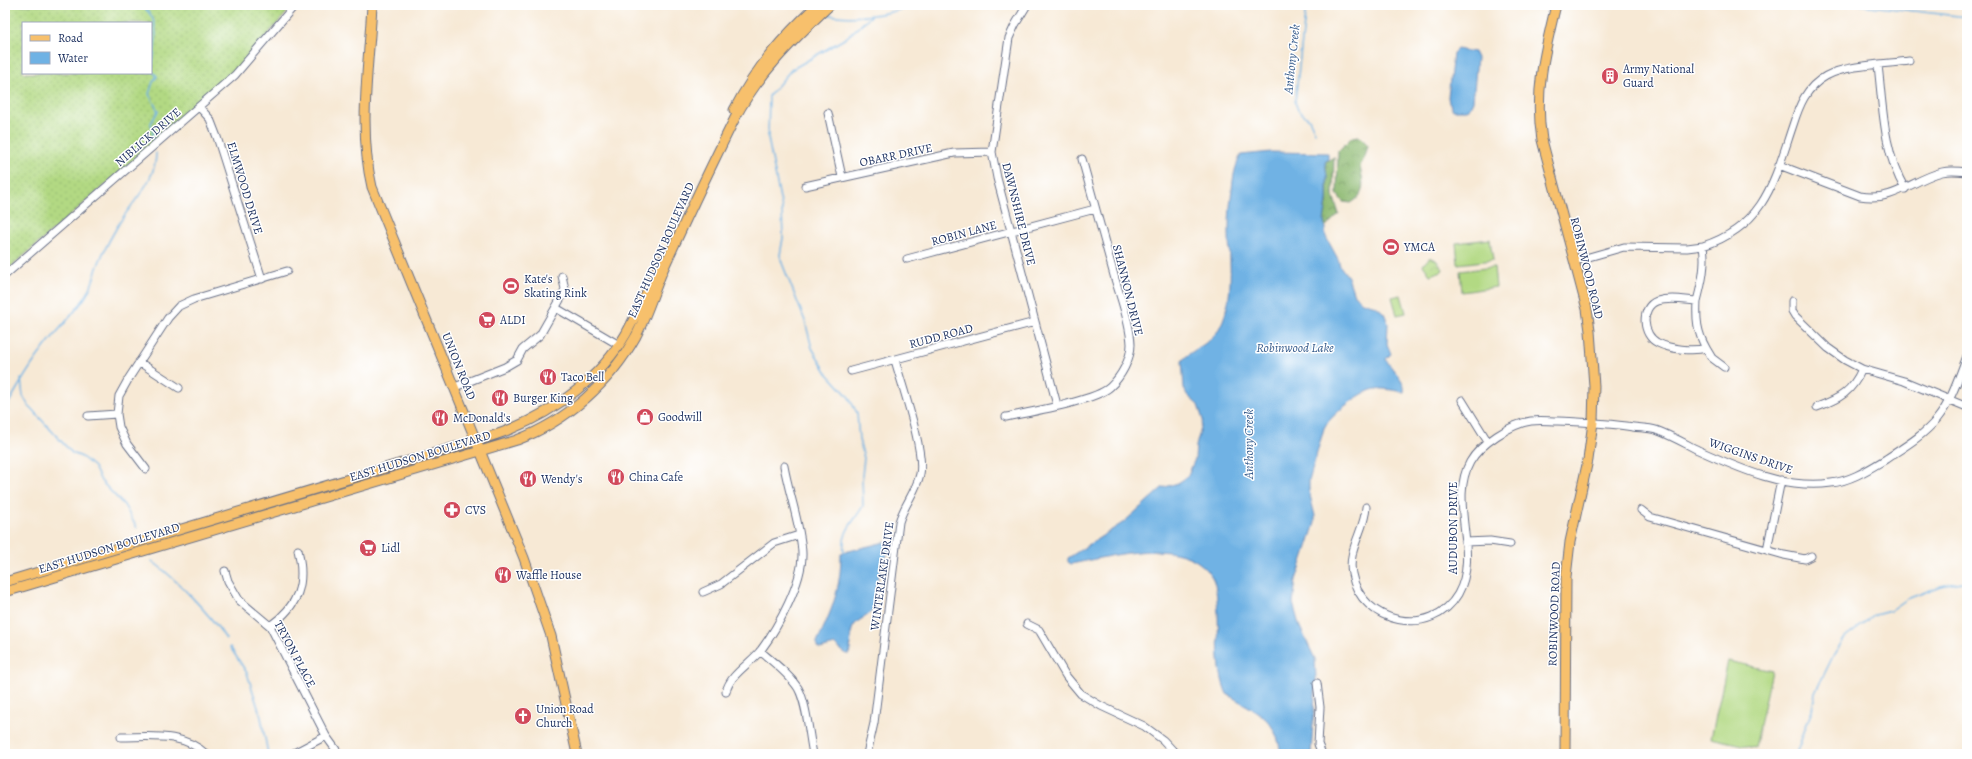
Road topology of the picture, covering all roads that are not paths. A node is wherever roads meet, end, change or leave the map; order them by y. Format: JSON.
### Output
{"nodes":[{"id":1,"x":295,"y":5,"type":"edge"},
{"id":2,"x":372,"y":5,"type":"edge"},
{"id":3,"x":817,"y":5,"type":"edge"},
{"id":4,"x":830,"y":5,"type":"edge"},
{"id":5,"x":1027,"y":5,"type":"edge"},
{"id":6,"x":1556,"y":5,"type":"edge"},
{"id":7,"x":803,"y":25,"type":"junction"},
{"id":8,"x":1909,"y":61,"type":"dead end"},
{"id":9,"x":1878,"y":65,"type":"junction"},
{"id":10,"x":199,"y":107,"type":"junction"},
{"id":11,"x":828,"y":113,"type":"dead end"},
{"id":12,"x":716,"y":151,"type":"junction"},
{"id":13,"x":992,"y":152,"type":"junction"},
{"id":14,"x":1082,"y":159,"type":"dead end"},
{"id":15,"x":1779,"y":165,"type":"junction"},
{"id":16,"x":1967,"y":172,"type":"edge"},
{"id":17,"x":842,"y":177,"type":"junction"},
{"id":18,"x":805,"y":186,"type":"dead end"},
{"id":19,"x":1905,"y":189,"type":"junction"},
{"id":20,"x":1095,"y":209,"type":"junction"},
{"id":21,"x":1011,"y":232,"type":"junction"},
{"id":22,"x":1703,"y":246,"type":"junction"},
{"id":23,"x":907,"y":259,"type":"dead end"},
{"id":24,"x":1575,"y":261,"type":"junction"},
{"id":25,"x":287,"y":272,"type":"dead end"},
{"id":26,"x":5,"y":275,"type":"edge"},
{"id":27,"x":562,"y":276,"type":"dead end"},
{"id":28,"x":262,"y":279,"type":"junction"},
{"id":29,"x":1697,"y":301,"type":"junction"},
{"id":30,"x":1792,"y":301,"type":"dead end"},
{"id":31,"x":556,"y":308,"type":"junction"},
{"id":32,"x":1035,"y":322,"type":"junction"},
{"id":33,"x":619,"y":345,"type":"junction"},
{"id":34,"x":1706,"y":348,"type":"junction"},
{"id":35,"x":1967,"y":356,"type":"edge"},
{"id":36,"x":895,"y":360,"type":"junction"},
{"id":37,"x":139,"y":362,"type":"junction"},
{"id":38,"x":1724,"y":367,"type":"dead end"},
{"id":39,"x":1862,"y":369,"type":"junction"},
{"id":40,"x":851,"y":371,"type":"dead end"},
{"id":41,"x":455,"y":387,"type":"junction"},
{"id":42,"x":179,"y":388,"type":"dead end"},
{"id":43,"x":1462,"y":400,"type":"dead end"},
{"id":44,"x":1949,"y":400,"type":"junction"},
{"id":45,"x":1057,"y":405,"type":"junction"},
{"id":46,"x":1817,"y":407,"type":"dead end"},
{"id":47,"x":1967,"y":407,"type":"edge"},
{"id":48,"x":117,"y":414,"type":"junction"},
{"id":49,"x":88,"y":416,"type":"dead end"},
{"id":50,"x":1006,"y":417,"type":"dead end"},
{"id":51,"x":1592,"y":422,"type":"junction"},
{"id":52,"x":477,"y":440,"type":"junction"},
{"id":53,"x":1488,"y":442,"type":"junction"},
{"id":54,"x":482,"y":450,"type":"junction"},
{"id":55,"x":784,"y":466,"type":"dead end"},
{"id":56,"x":146,"y":469,"type":"dead end"},
{"id":57,"x":1781,"y":480,"type":"junction"},
{"id":58,"x":1366,"y":507,"type":"dead end"},
{"id":59,"x":1641,"y":510,"type":"dead end"},
{"id":60,"x":799,"y":535,"type":"junction"},
{"id":61,"x":1465,"y":542,"type":"junction"},
{"id":62,"x":1510,"y":544,"type":"dead end"},
{"id":63,"x":298,"y":550,"type":"dead end"},
{"id":64,"x":1767,"y":550,"type":"junction"},
{"id":65,"x":1811,"y":556,"type":"dead end"},
{"id":66,"x":225,"y":571,"type":"dead end"},
{"id":67,"x":5,"y":582,"type":"edge"},
{"id":68,"x":5,"y":592,"type":"edge"},
{"id":69,"x":703,"y":592,"type":"dead end"},
{"id":70,"x":1027,"y":624,"type":"dead end"},
{"id":71,"x":270,"y":626,"type":"junction"},
{"id":72,"x":760,"y":651,"type":"junction"},
{"id":73,"x":1317,"y":683,"type":"dead end"},
{"id":74,"x":726,"y":692,"type":"dead end"},
{"id":75,"x":326,"y":736,"type":"junction"},
{"id":76,"x":121,"y":737,"type":"dead end"},
{"id":77,"x":206,"y":754,"type":"edge"},
{"id":78,"x":292,"y":754,"type":"edge"},
{"id":79,"x":339,"y":754,"type":"edge"},
{"id":80,"x":577,"y":754,"type":"edge"},
{"id":81,"x":813,"y":754,"type":"edge"},
{"id":82,"x":867,"y":754,"type":"edge"},
{"id":83,"x":1176,"y":754,"type":"edge"},
{"id":84,"x":1322,"y":754,"type":"edge"},
{"id":85,"x":1565,"y":754,"type":"edge"}],
"edges":[{"from":1,"to":10,"type":"street","name":"NIBLICK DRIVE"},
{"from":2,"to":41,"type":"main road","name":"UNION ROAD"},
{"from":3,"to":7,"type":"main road","name":"EAST HUDSON BOULEVARD"},
{"from":4,"to":7,"type":"main road","name":"EAST HUDSON BOULEVARD"},
{"from":5,"to":13,"type":"street","name":"DAWNSHIRE DRIVE"},
{"from":6,"to":24,"type":"main road","name":"ROBINWOOD ROAD"},
{"from":7,"to":12,"type":"main road","name":"EAST HUDSON BOULEVARD"},
{"from":8,"to":9,"type":"street"},
{"from":9,"to":15,"type":"street"},
{"from":9,"to":19,"type":"street"},
{"from":10,"to":26,"type":"street","name":"NIBLICK DRIVE"},
{"from":10,"to":28,"type":"street","name":"ELMWOOD DRIVE"},
{"from":11,"to":17,"type":"street"},
{"from":12,"to":33,"type":"main road","name":"EAST HUDSON BOULEVARD"},
{"from":12,"to":54,"type":"main road","name":"EAST HUDSON BOULEVARD"},
{"from":13,"to":17,"type":"street","name":"OBARR DRIVE"},
{"from":13,"to":21,"type":"street","name":"DAWNSHIRE DRIVE"},
{"from":14,"to":20,"type":"street","name":"SHANNON DRIVE"},
{"from":15,"to":19,"type":"street"},
{"from":15,"to":22,"type":"street"},
{"from":16,"to":19,"type":"street"},
{"from":17,"to":18,"type":"street","name":"OBARR DRIVE"},
{"from":20,"to":21,"type":"street","name":"ROBIN LANE"},
{"from":20,"to":45,"type":"street","name":"SHANNON DRIVE"},
{"from":21,"to":23,"type":"street","name":"ROBIN LANE"},
{"from":21,"to":32,"type":"street","name":"DAWNSHIRE DRIVE"},
{"from":22,"to":24,"type":"street"},
{"from":22,"to":29,"type":"street"},
{"from":24,"to":51,"type":"main road","name":"ROBINWOOD ROAD"},
{"from":25,"to":28,"type":"street"},
{"from":27,"to":31,"type":"street"},
{"from":28,"to":37,"type":"street"},
{"from":29,"to":34,"type":"street"},
{"from":29,"to":34,"type":"street"},
{"from":30,"to":39,"type":"street"},
{"from":31,"to":33,"type":"street"},
{"from":31,"to":41,"type":"street"},
{"from":32,"to":36,"type":"street","name":"RUDD ROAD"},
{"from":32,"to":45,"type":"street","name":"DAWNSHIRE DRIVE"},
{"from":33,"to":52,"type":"main road","name":"EAST HUDSON BOULEVARD"},
{"from":34,"to":38,"type":"street"},
{"from":35,"to":44,"type":"street","name":"WIGGINS DRIVE"},
{"from":36,"to":40,"type":"street","name":"RUDD ROAD"},
{"from":36,"to":82,"type":"street","name":"WINTERLAKE DRIVE"},
{"from":37,"to":42,"type":"street"},
{"from":37,"to":48,"type":"street"},
{"from":39,"to":44,"type":"street"},
{"from":39,"to":46,"type":"street"},
{"from":41,"to":52,"type":"main road","name":"UNION ROAD"},
{"from":43,"to":53,"type":"street"},
{"from":44,"to":47,"type":"street"},
{"from":44,"to":57,"type":"street","name":"WIGGINS DRIVE"},
{"from":45,"to":50,"type":"street","name":"SHANNON DRIVE"},
{"from":48,"to":49,"type":"street"},
{"from":48,"to":56,"type":"street"},
{"from":51,"to":53,"type":"street","name":"AUDUBON DRIVE"},
{"from":51,"to":57,"type":"street","name":"WIGGINS DRIVE"},
{"from":51,"to":85,"type":"main road","name":"ROBINWOOD ROAD"},
{"from":52,"to":54,"type":"main road","name":"UNION ROAD"},
{"from":52,"to":67,"type":"main road","name":"EAST HUDSON BOULEVARD"},
{"from":53,"to":61,"type":"street","name":"AUDUBON DRIVE"},
{"from":54,"to":68,"type":"main road","name":"EAST HUDSON BOULEVARD"},
{"from":54,"to":80,"type":"main road","name":"UNION ROAD"},
{"from":55,"to":60,"type":"street"},
{"from":57,"to":64,"type":"street"},
{"from":58,"to":61,"type":"street","name":"AUDUBON DRIVE"},
{"from":59,"to":64,"type":"street"},
{"from":60,"to":69,"type":"street"},
{"from":60,"to":72,"type":"street"},
{"from":61,"to":62,"type":"street"},
{"from":63,"to":71,"type":"street"},
{"from":64,"to":65,"type":"street"},
{"from":66,"to":71,"type":"street","name":"TRYON PLACE"},
{"from":70,"to":83,"type":"street"},
{"from":71,"to":75,"type":"street","name":"TRYON PLACE"},
{"from":72,"to":74,"type":"street"},
{"from":72,"to":81,"type":"street"},
{"from":73,"to":84,"type":"street"},
{"from":75,"to":78,"type":"street"},
{"from":75,"to":79,"type":"street","name":"TRYON PLACE"},
{"from":76,"to":77,"type":"street"}]}
